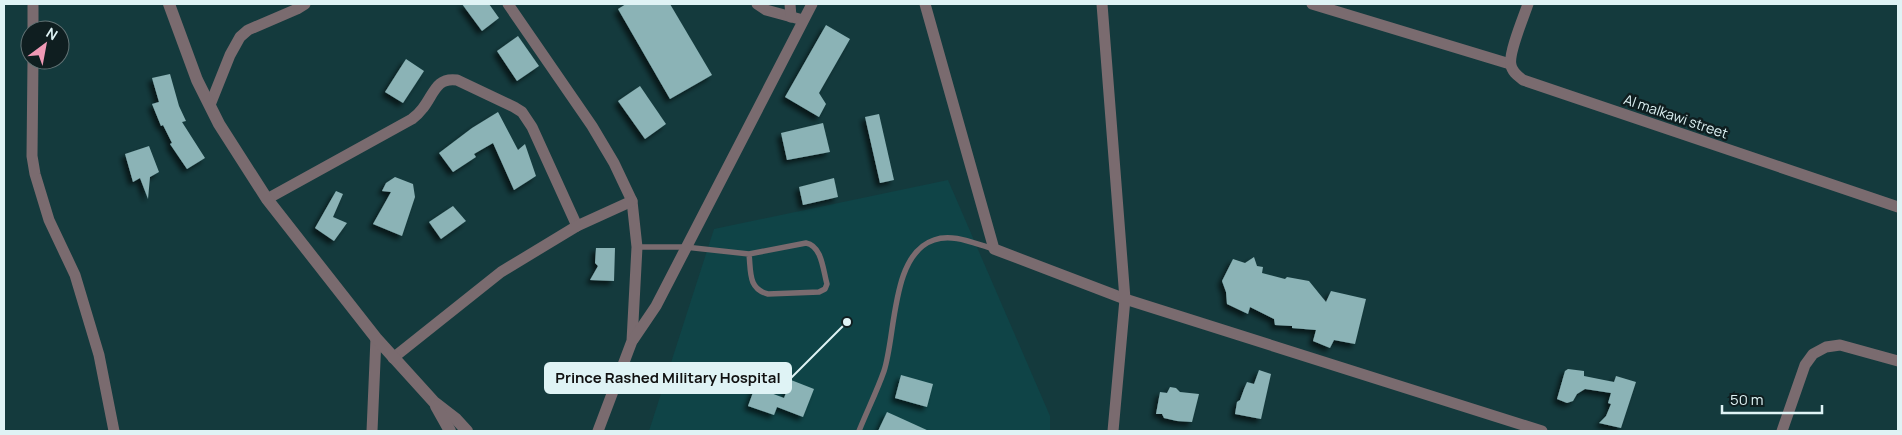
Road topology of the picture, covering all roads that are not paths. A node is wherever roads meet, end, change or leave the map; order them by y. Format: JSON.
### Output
{"nodes":[{"id":1,"x":33,"y":4,"type":"edge"},
{"id":2,"x":169,"y":4,"type":"edge"},
{"id":3,"x":305,"y":4,"type":"edge"},
{"id":4,"x":508,"y":4,"type":"edge"},
{"id":5,"x":757,"y":4,"type":"edge"},
{"id":6,"x":790,"y":4,"type":"edge"},
{"id":7,"x":812,"y":4,"type":"edge"},
{"id":8,"x":925,"y":4,"type":"edge"},
{"id":9,"x":1102,"y":4,"type":"edge"},
{"id":10,"x":1312,"y":4,"type":"edge"},
{"id":11,"x":1528,"y":4,"type":"edge"},
{"id":12,"x":791,"y":17,"type":"junction"},
{"id":13,"x":33,"y":20,"type":"edge"},
{"id":14,"x":803,"y":20,"type":"junction"},
{"id":15,"x":1510,"y":64,"type":"junction"},
{"id":16,"x":33,"y":70,"type":"edge"},
{"id":17,"x":210,"y":105,"type":"junction"},
{"id":18,"x":267,"y":199,"type":"junction"},
{"id":19,"x":632,"y":202,"type":"junction"},
{"id":20,"x":1898,"y":207,"type":"edge"},
{"id":21,"x":577,"y":226,"type":"junction"},
{"id":22,"x":637,"y":247,"type":"junction"},
{"id":23,"x":685,"y":247,"type":"junction"},
{"id":24,"x":994,"y":249,"type":"junction"},
{"id":25,"x":749,"y":254,"type":"junction"},
{"id":26,"x":1125,"y":299,"type":"junction"},
{"id":27,"x":376,"y":338,"type":"junction"},
{"id":28,"x":632,"y":341,"type":"junction"},
{"id":29,"x":393,"y":358,"type":"junction"},
{"id":30,"x":1898,"y":361,"type":"edge"},
{"id":31,"x":434,"y":402,"type":"junction"},
{"id":32,"x":114,"y":431,"type":"edge"},
{"id":33,"x":372,"y":431,"type":"edge"},
{"id":34,"x":450,"y":431,"type":"edge"},
{"id":35,"x":467,"y":431,"type":"edge"},
{"id":36,"x":598,"y":431,"type":"edge"},
{"id":37,"x":859,"y":431,"type":"edge"},
{"id":38,"x":1114,"y":431,"type":"edge"},
{"id":39,"x":1542,"y":431,"type":"edge"},
{"id":40,"x":1782,"y":431,"type":"edge"}],
"edges":[{"from":1,"to":13,"type":"street"},
{"from":2,"to":17,"type":"street"},
{"from":3,"to":17,"type":"street"},
{"from":4,"to":19,"type":"street"},
{"from":5,"to":12,"type":"street"},
{"from":6,"to":12,"type":"street"},
{"from":7,"to":14,"type":"street"},
{"from":8,"to":24,"type":"street"},
{"from":9,"to":26,"type":"street"},
{"from":10,"to":15,"type":"street"},
{"from":11,"to":15,"type":"street"},
{"from":12,"to":14,"type":"street"},
{"from":14,"to":23,"type":"street"},
{"from":15,"to":20,"type":"street","name":"Al malkawi street"},
{"from":16,"to":32,"type":"street"},
{"from":17,"to":18,"type":"street"},
{"from":18,"to":21,"type":"street"},
{"from":18,"to":27,"type":"street"},
{"from":19,"to":21,"type":"street"},
{"from":19,"to":22,"type":"street"},
{"from":21,"to":29,"type":"street"},
{"from":22,"to":23,"type":"lane"},
{"from":22,"to":28,"type":"street"},
{"from":23,"to":25,"type":"lane"},
{"from":23,"to":28,"type":"street"},
{"from":24,"to":26,"type":"street"},
{"from":24,"to":37,"type":"lane"},
{"from":25,"to":25,"type":"lane"},
{"from":26,"to":38,"type":"street"},
{"from":26,"to":39,"type":"street"},
{"from":27,"to":29,"type":"street"},
{"from":27,"to":33,"type":"street"},
{"from":28,"to":36,"type":"street"},
{"from":29,"to":31,"type":"street"},
{"from":30,"to":40,"type":"street"},
{"from":31,"to":34,"type":"street"},
{"from":31,"to":35,"type":"street"}]}
